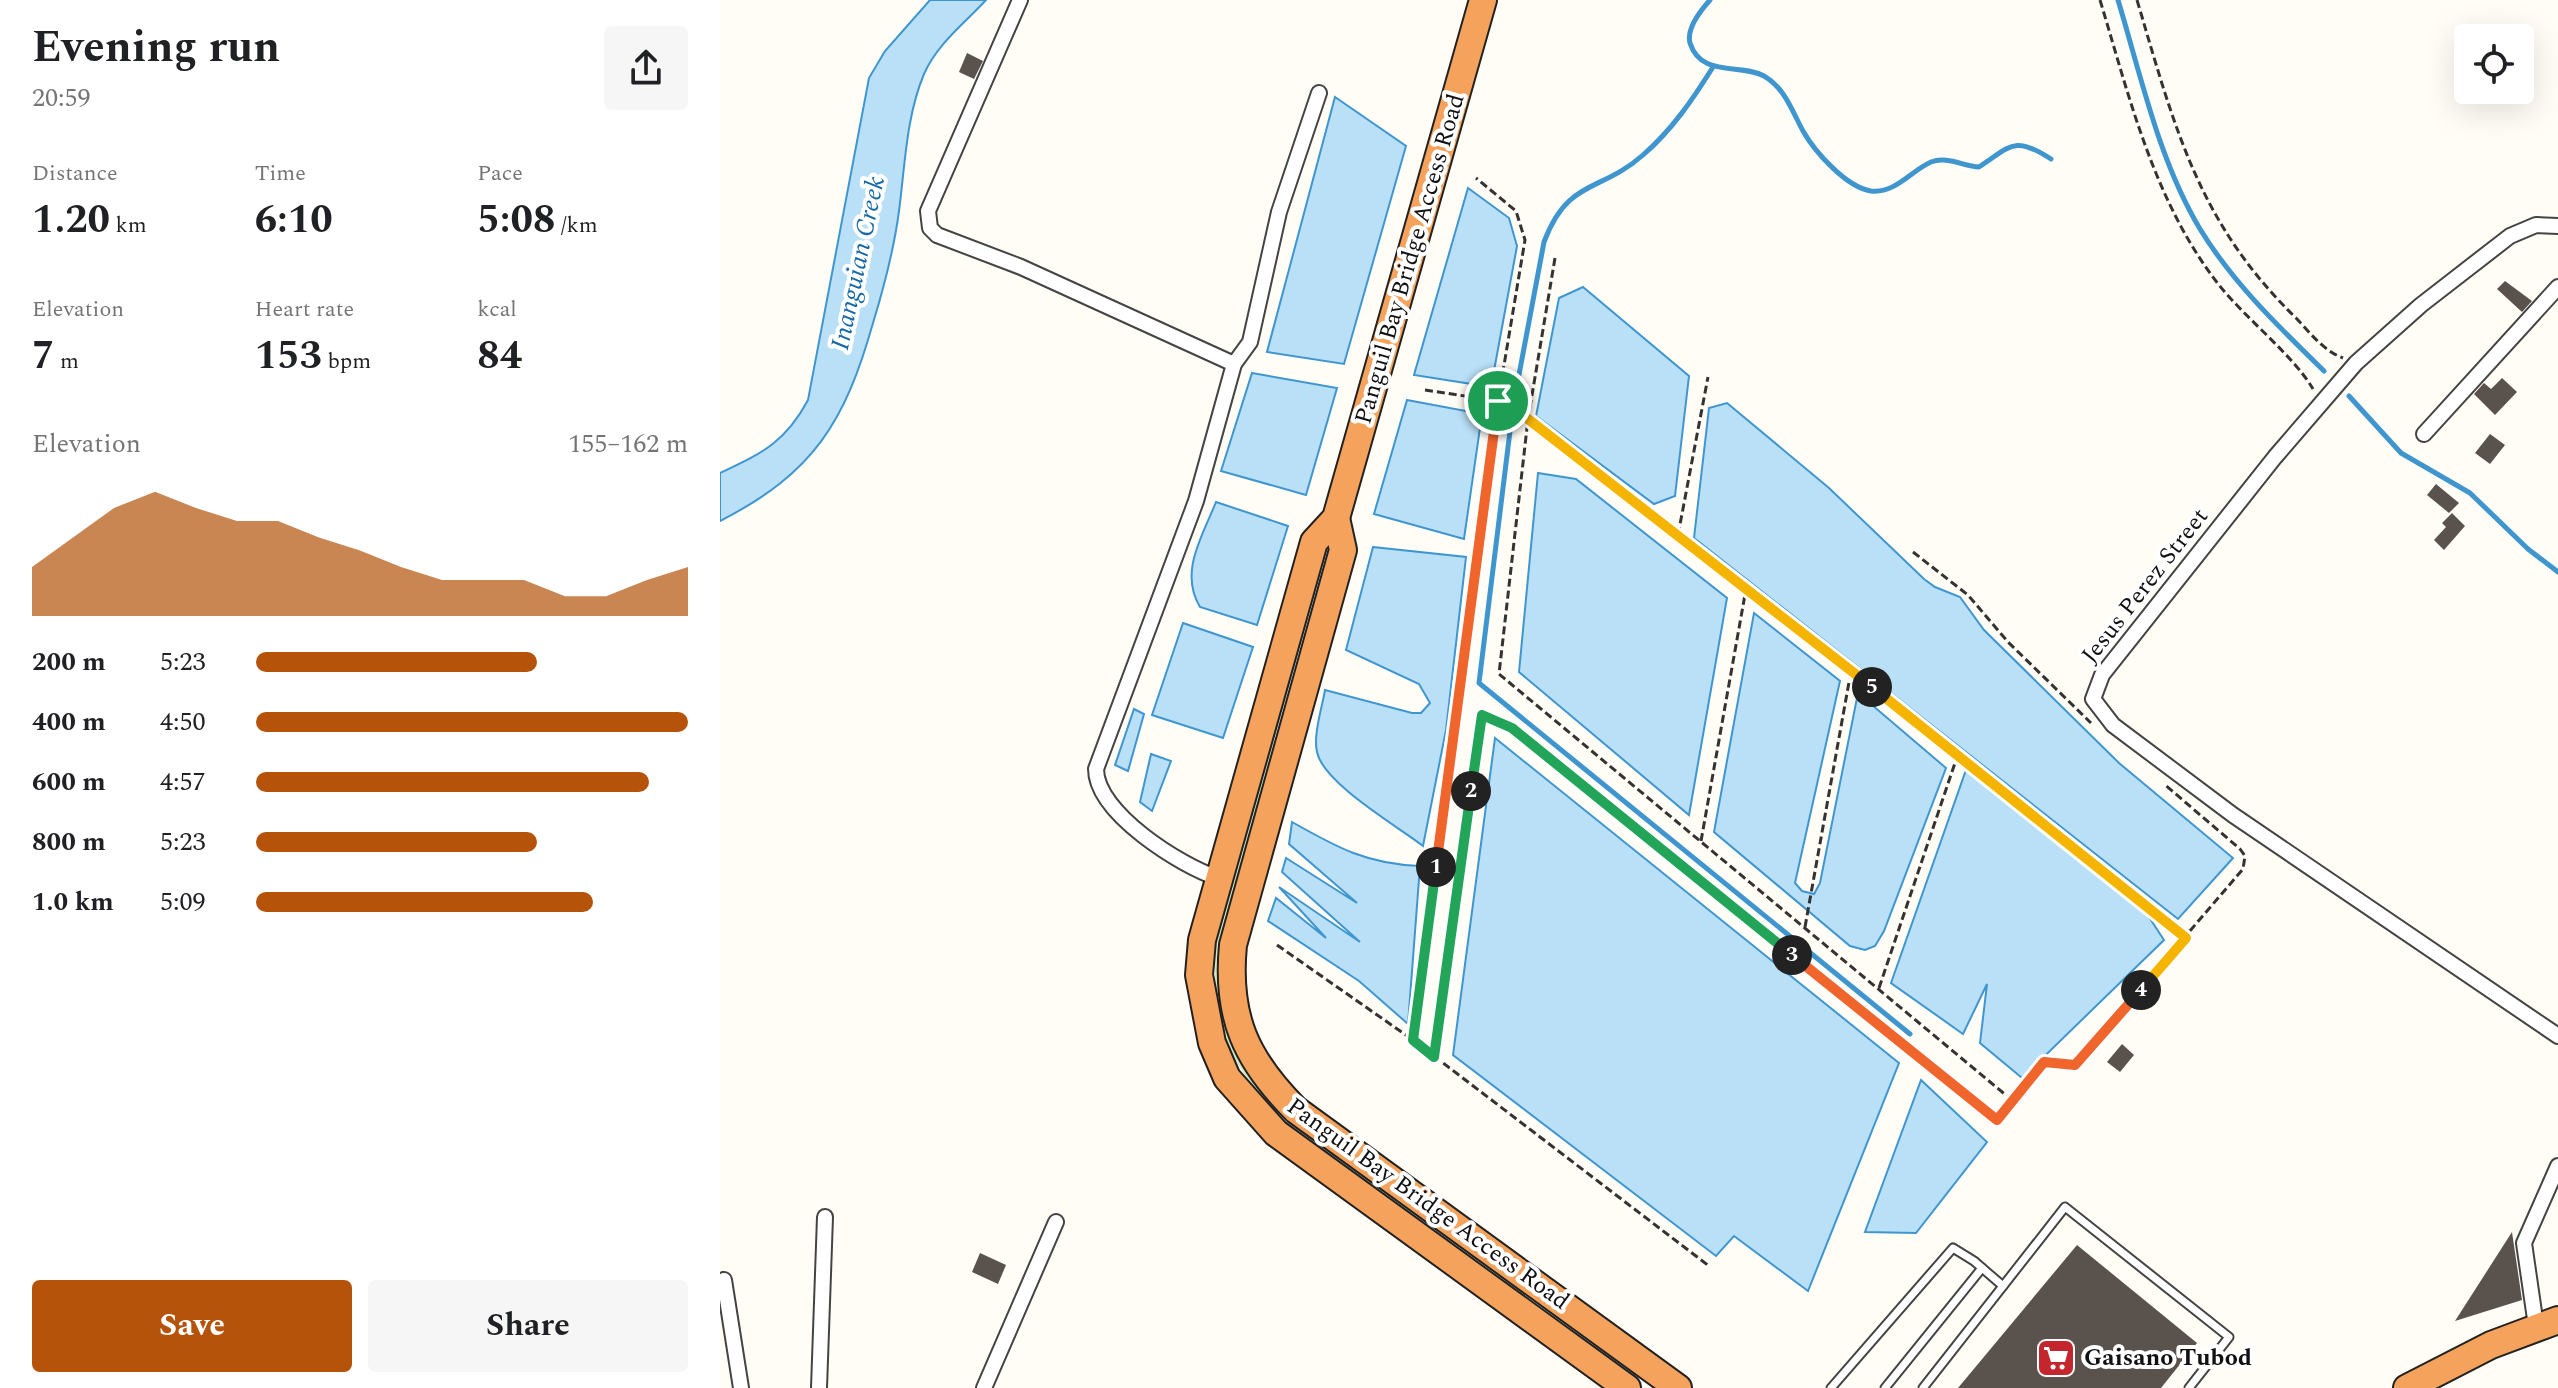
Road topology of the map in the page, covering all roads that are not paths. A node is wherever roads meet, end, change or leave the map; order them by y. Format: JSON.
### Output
{"nodes":[{"id":1,"x":1020,"y":0,"type":"edge"},
{"id":2,"x":1483,"y":0,"type":"edge"},
{"id":3,"x":1319,"y":93,"type":"dead end"},
{"id":4,"x":2558,"y":226,"type":"edge"},
{"id":5,"x":2558,"y":287,"type":"edge"},
{"id":6,"x":1234,"y":364,"type":"junction"},
{"id":7,"x":2424,"y":434,"type":"dead end"},
{"id":8,"x":1336,"y":518,"type":"junction"},
{"id":9,"x":1218,"y":878,"type":"junction"},
{"id":10,"x":2558,"y":1036,"type":"edge"},
{"id":11,"x":2558,"y":1166,"type":"edge"},
{"id":12,"x":825,"y":1217,"type":"dead end"},
{"id":13,"x":1056,"y":1222,"type":"dead end"},
{"id":14,"x":1982,"y":1268,"type":"junction"},
{"id":15,"x":724,"y":1280,"type":"dead end"},
{"id":16,"x":2003,"y":1286,"type":"junction"},
{"id":17,"x":2547,"y":1323,"type":"edge"},
{"id":18,"x":741,"y":1388,"type":"edge"},
{"id":19,"x":819,"y":1388,"type":"edge"},
{"id":20,"x":984,"y":1388,"type":"edge"},
{"id":21,"x":1627,"y":1388,"type":"edge"},
{"id":22,"x":1678,"y":1388,"type":"edge"},
{"id":23,"x":1831,"y":1388,"type":"edge"},
{"id":24,"x":1885,"y":1388,"type":"edge"},
{"id":25,"x":1923,"y":1388,"type":"edge"},
{"id":26,"x":2189,"y":1388,"type":"edge"},
{"id":27,"x":2407,"y":1388,"type":"edge"}],
"edges":[{"from":1,"to":6,"type":"street"},
{"from":2,"to":8,"type":"highway","name":"Panguil Bay Bridge Access Road"},
{"from":3,"to":6,"type":"street"},
{"from":4,"to":10,"type":"street","name":"Jesus Perez Street"},
{"from":5,"to":7,"type":"street"},
{"from":6,"to":9,"type":"street"},
{"from":8,"to":9,"type":"highway","name":"Panguil Bay Bridge Access Road"},
{"from":8,"to":22,"type":"highway","name":"Panguil Bay Bridge Access Road"},
{"from":9,"to":21,"type":"highway","name":"Panguil Bay Bridge Access Road"},
{"from":11,"to":17,"type":"street"},
{"from":12,"to":19,"type":"street"},
{"from":13,"to":20,"type":"street"},
{"from":14,"to":16,"type":"lane"},
{"from":14,"to":23,"type":"lane"},
{"from":14,"to":24,"type":"lane"},
{"from":15,"to":18,"type":"street"},
{"from":16,"to":25,"type":"lane"},
{"from":16,"to":26,"type":"lane"},
{"from":17,"to":27,"type":"highway"}]}
